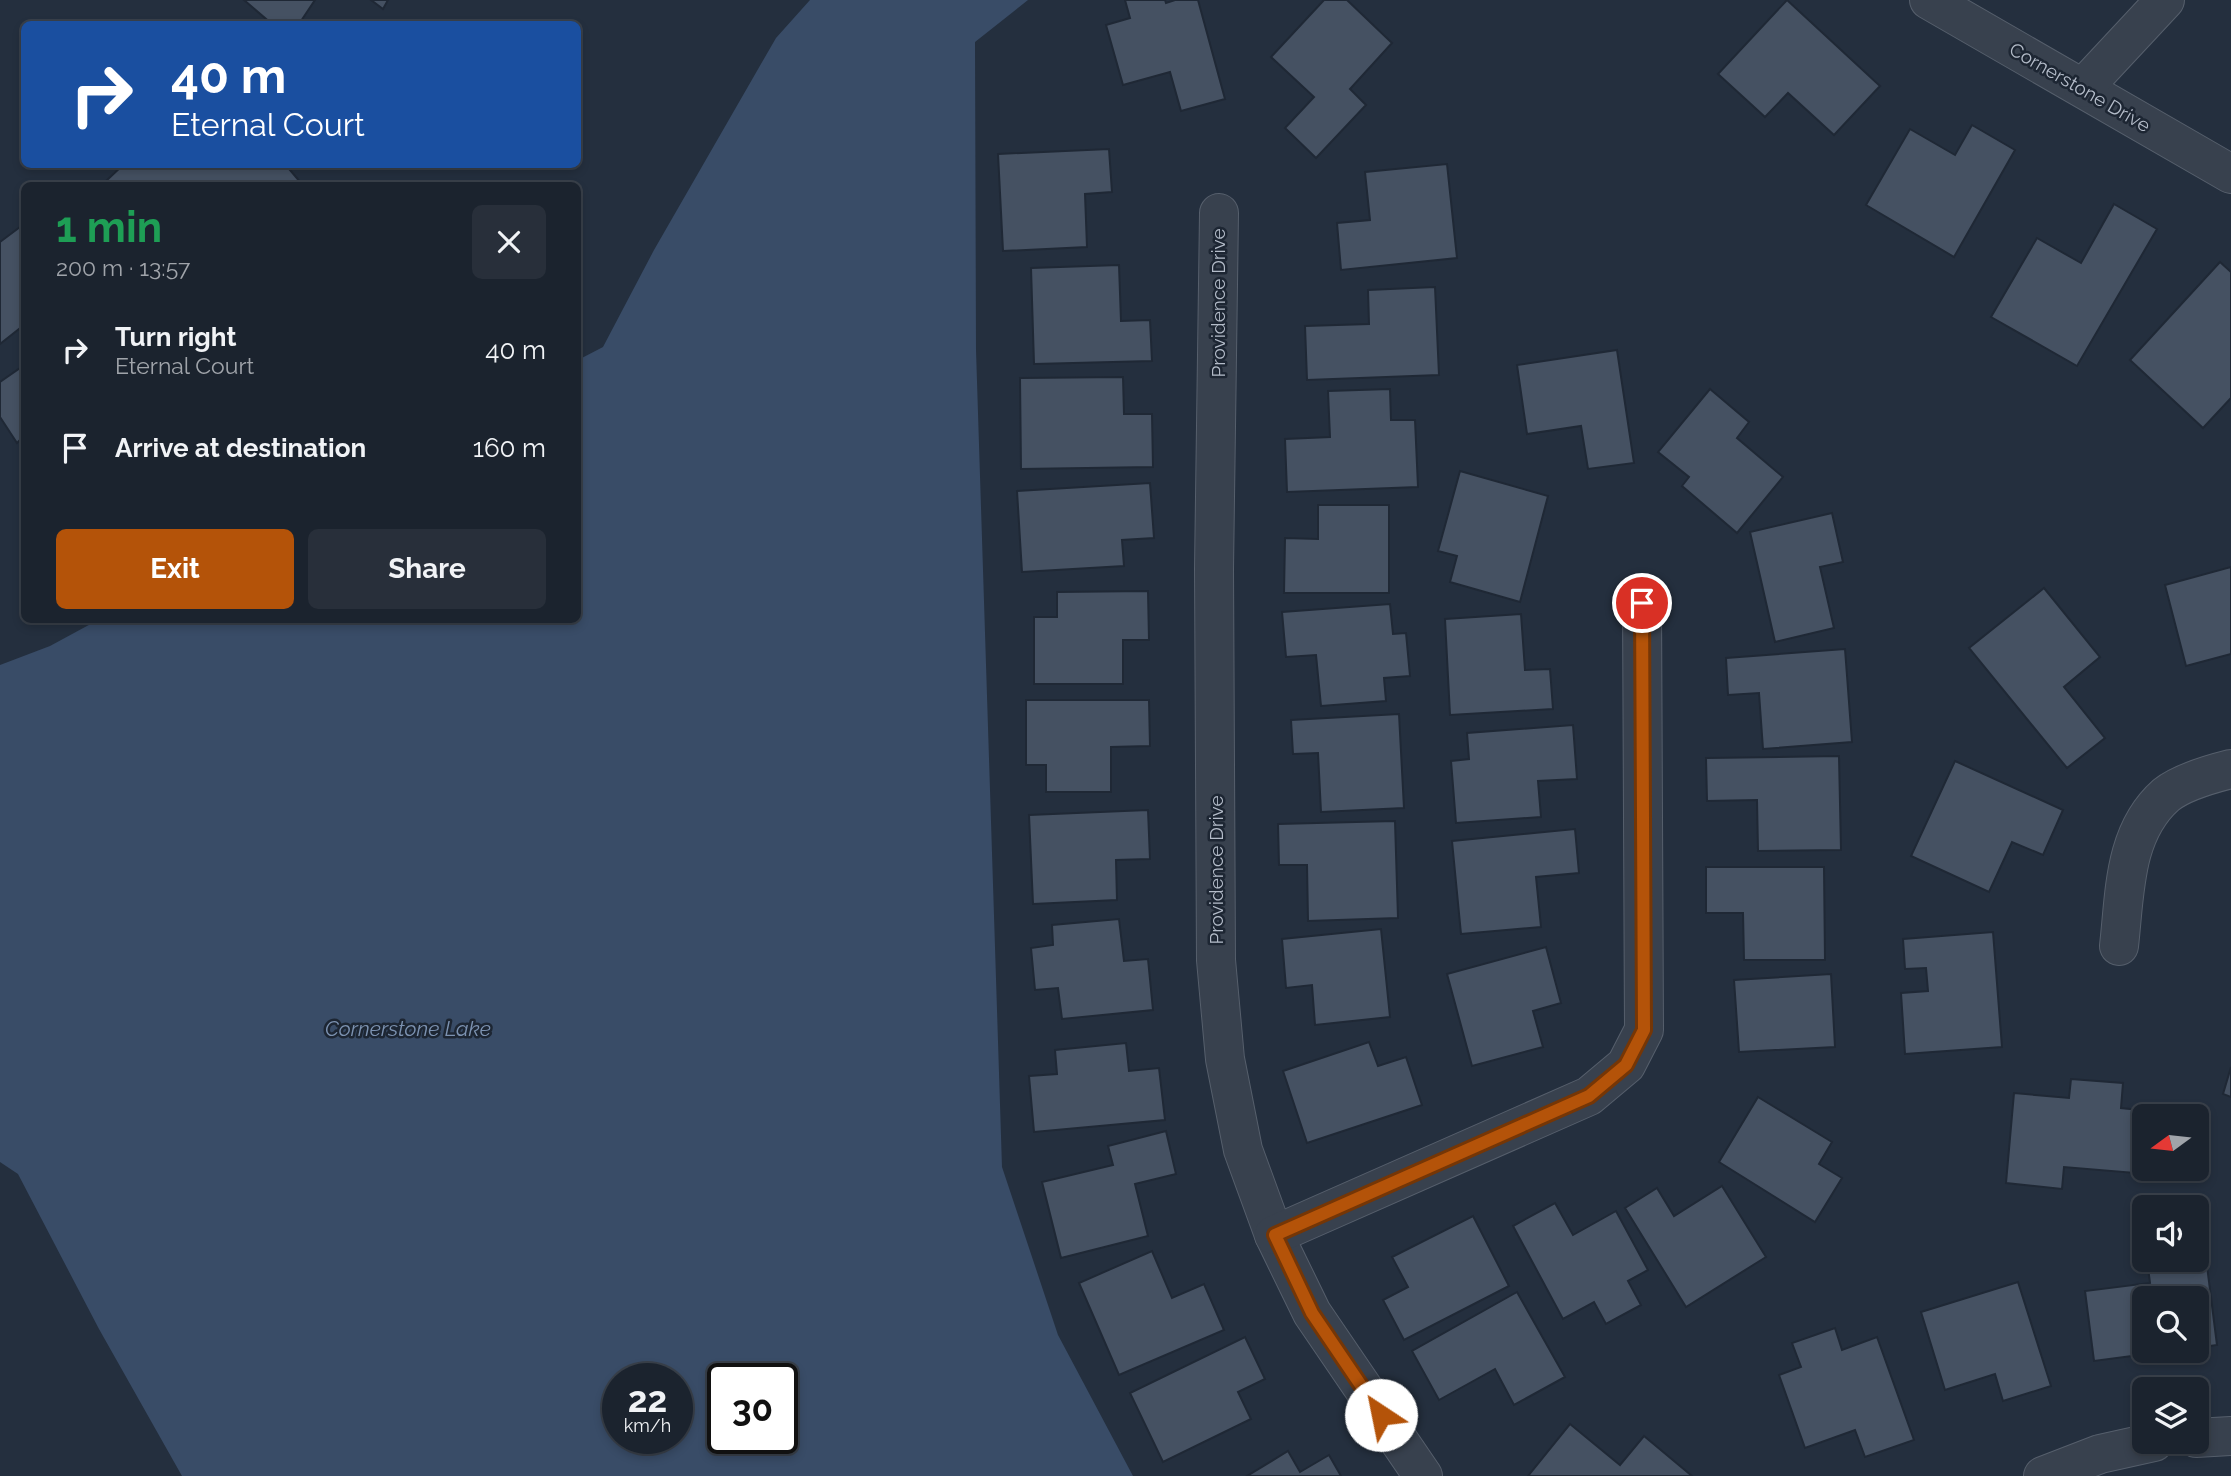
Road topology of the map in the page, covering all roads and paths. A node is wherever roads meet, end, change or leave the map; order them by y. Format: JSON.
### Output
{"nodes":[{"id":1,"x":1929,"y":0,"type":"edge"},
{"id":2,"x":2165,"y":0,"type":"edge"},
{"id":3,"x":2083,"y":89,"type":"junction"},
{"id":4,"x":2231,"y":174,"type":"edge"},
{"id":5,"x":1219,"y":213,"type":"dead end"},
{"id":6,"x":1642,"y":603,"type":"dead end"},
{"id":7,"x":2231,"y":769,"type":"edge"},
{"id":8,"x":2119,"y":946,"type":"dead end"},
{"id":9,"x":1275,"y":1235,"type":"junction"},
{"id":10,"x":2231,"y":1436,"type":"edge"},
{"id":11,"x":2209,"y":1437,"type":"edge"},
{"id":12,"x":2132,"y":1447,"type":"edge"},
{"id":13,"x":1423,"y":1476,"type":"edge"},
{"id":14,"x":2043,"y":1476,"type":"edge"}],
"edges":[{"from":1,"to":3,"type":"street","name":"Cornerstone Drive"},
{"from":2,"to":3,"type":"street"},
{"from":3,"to":4,"type":"street","name":"Cornerstone Drive"},
{"from":5,"to":9,"type":"street","name":"Providence Drive"},
{"from":6,"to":9,"type":"street"},
{"from":7,"to":8,"type":"street"},
{"from":9,"to":13,"type":"street","name":"Providence Drive"},
{"from":10,"to":11,"type":"street"},
{"from":12,"to":14,"type":"street"}]}
